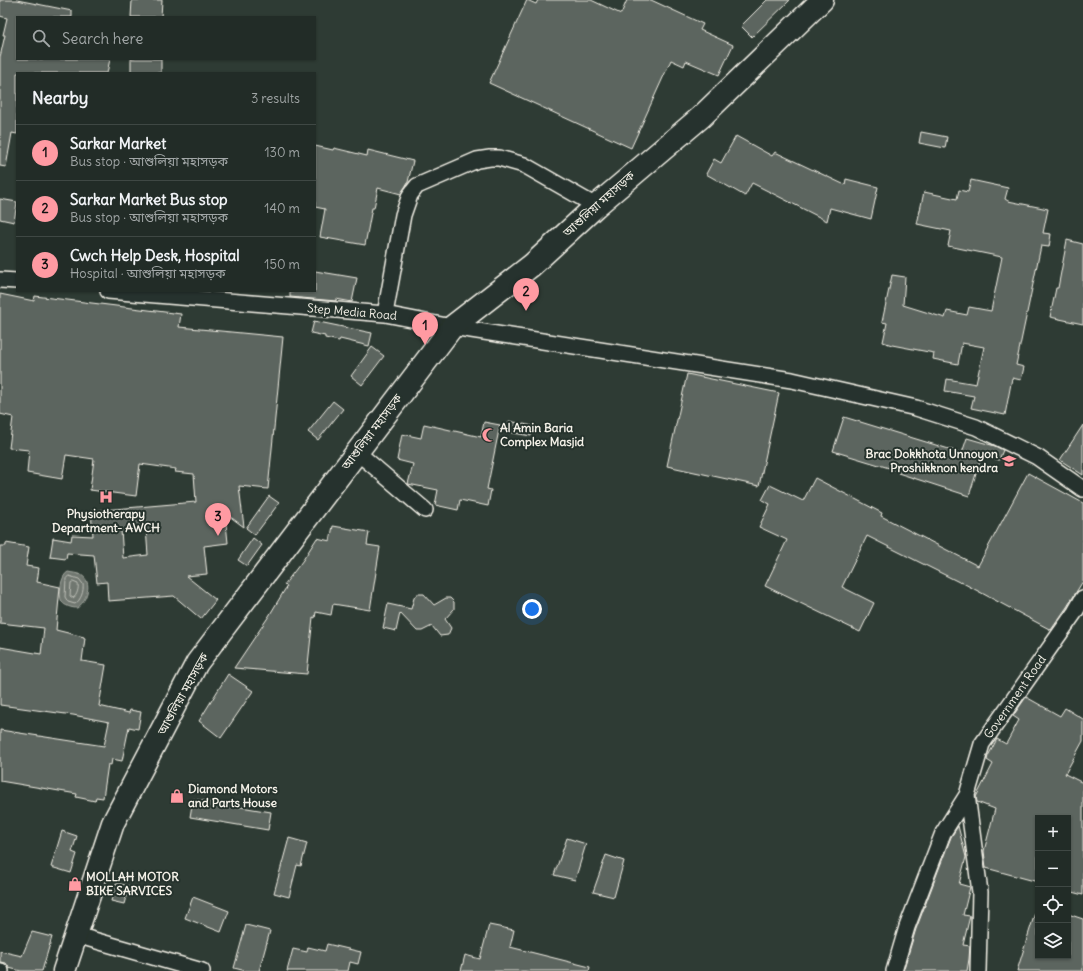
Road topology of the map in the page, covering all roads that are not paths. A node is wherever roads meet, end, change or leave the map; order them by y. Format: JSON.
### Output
{"nodes":[{"id":1,"x":822,"y":0,"type":"edge"},
{"id":2,"x":596,"y":206,"type":"junction"},
{"id":3,"x":0,"y":280,"type":"edge"},
{"id":4,"x":16,"y":281,"type":"edge"},
{"id":5,"x":120,"y":292,"type":"edge"},
{"id":6,"x":385,"y":314,"type":"junction"},
{"id":7,"x":452,"y":327,"type":"junction"},
{"id":8,"x":357,"y":452,"type":"junction"},
{"id":9,"x":1083,"y":489,"type":"edge"},
{"id":10,"x":425,"y":510,"type":"dead end"},
{"id":11,"x":1083,"y":598,"type":"edge"},
{"id":12,"x":967,"y":794,"type":"junction"},
{"id":13,"x":76,"y":935,"type":"junction"},
{"id":14,"x":64,"y":971,"type":"edge"},
{"id":15,"x":202,"y":971,"type":"edge"},
{"id":16,"x":894,"y":971,"type":"edge"},
{"id":17,"x":978,"y":971,"type":"edge"}],
"edges":[{"from":1,"to":2,"type":"highway","name":"আশুলিয়া মহাসড়ক"},
{"from":2,"to":6,"type":"street"},
{"from":2,"to":7,"type":"highway","name":"আশুলিয়া মহাসড়ক"},
{"from":3,"to":4,"type":"street"},
{"from":5,"to":6,"type":"street","name":"Step Media Road"},
{"from":6,"to":7,"type":"street","name":"Step Media Road"},
{"from":7,"to":8,"type":"highway","name":"আশুলিয়া মহাসড়ক"},
{"from":7,"to":9,"type":"street","name":"Step Media Road"},
{"from":8,"to":10,"type":"street"},
{"from":8,"to":13,"type":"highway","name":"আশুলিয়া মহাসড়ক"},
{"from":11,"to":12,"type":"street","name":"Government Road"},
{"from":12,"to":16,"type":"street"},
{"from":12,"to":17,"type":"street","name":"Government Road"},
{"from":13,"to":14,"type":"highway","name":"আশুলিয়া মহাসড়ক"},
{"from":13,"to":15,"type":"street"}]}
